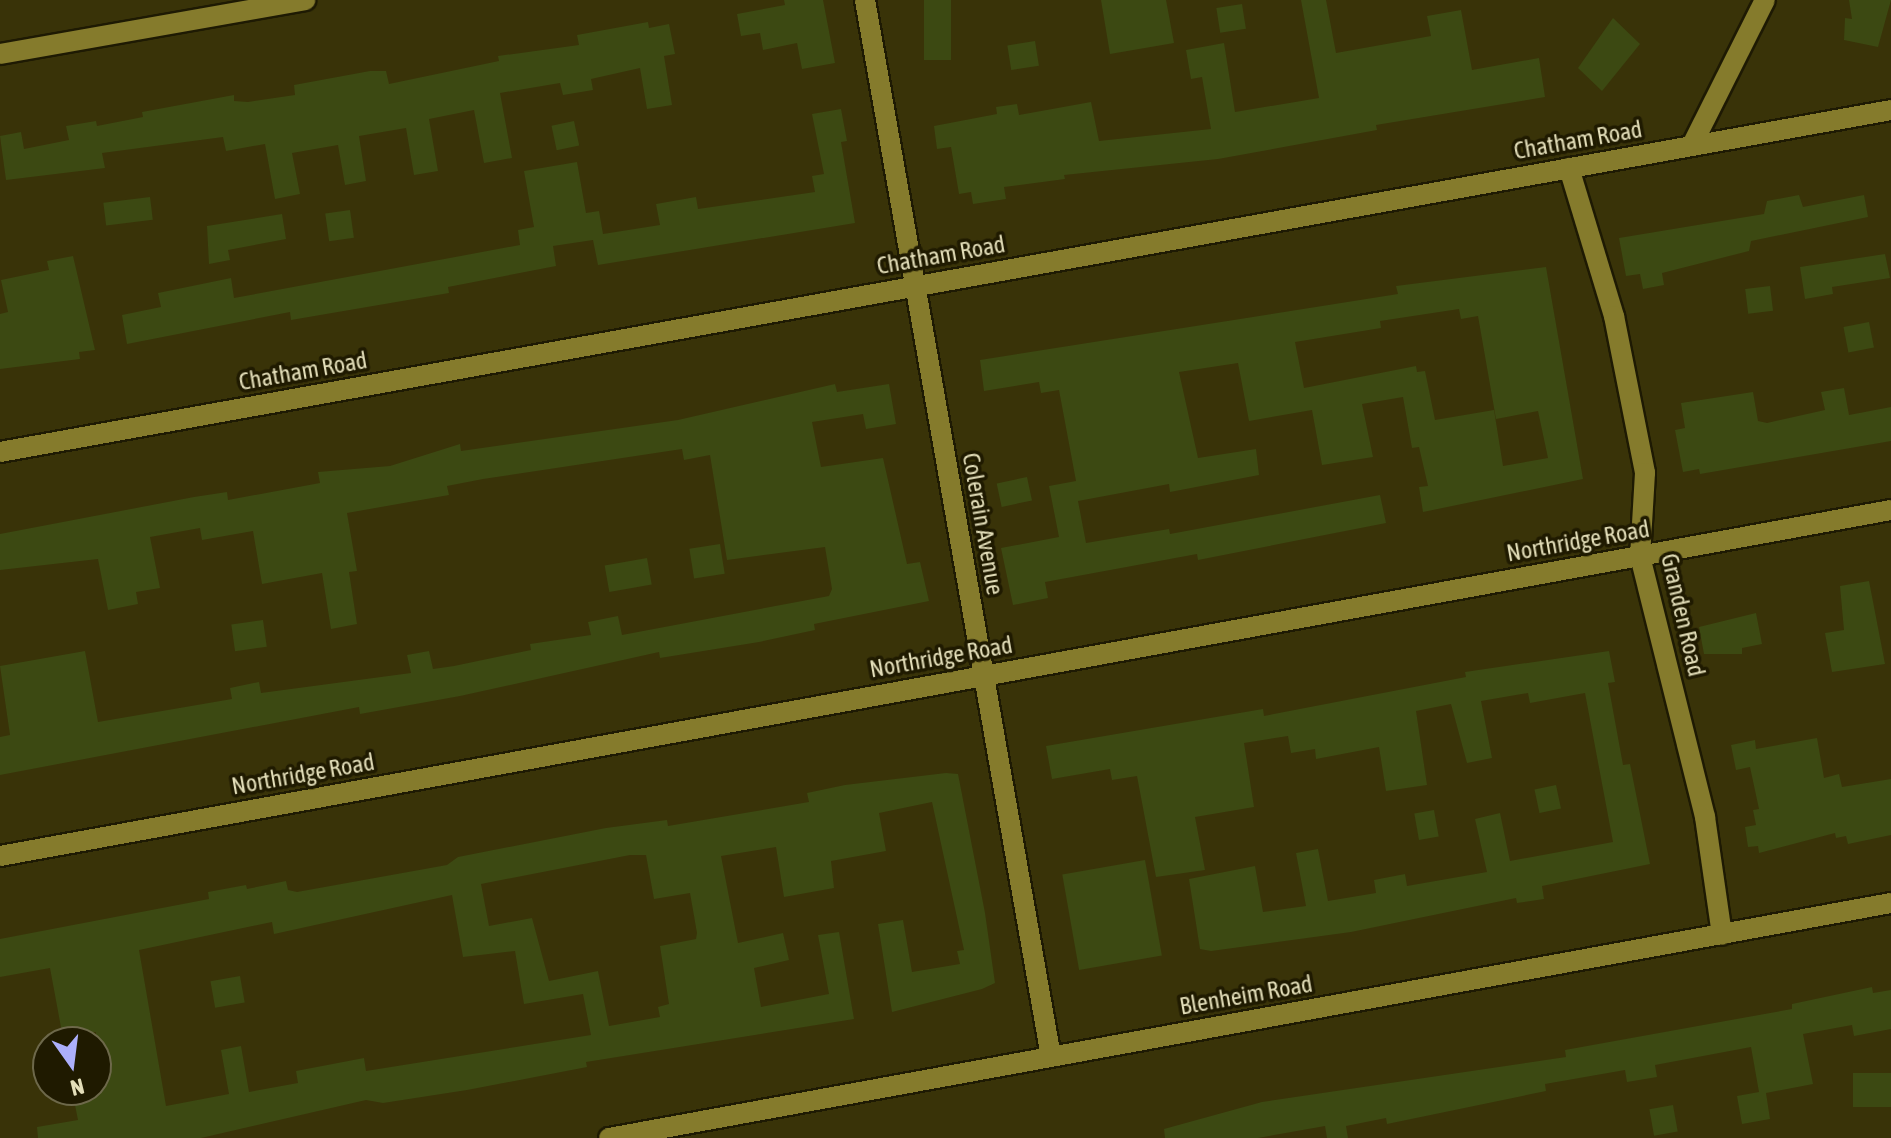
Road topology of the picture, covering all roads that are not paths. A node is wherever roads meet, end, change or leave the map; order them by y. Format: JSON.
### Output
{"nodes":[{"id":1,"x":305,"y":0,"type":"edge"},
{"id":2,"x":865,"y":0,"type":"edge"},
{"id":3,"x":1765,"y":0,"type":"edge"},
{"id":4,"x":0,"y":54,"type":"edge"},
{"id":5,"x":1891,"y":110,"type":"edge"},
{"id":6,"x":1692,"y":145,"type":"junction"},
{"id":7,"x":1569,"y":168,"type":"junction"},
{"id":8,"x":914,"y":287,"type":"junction"},
{"id":9,"x":0,"y":452,"type":"edge"},
{"id":10,"x":1891,"y":510,"type":"edge"},
{"id":11,"x":1640,"y":556,"type":"junction"},
{"id":12,"x":984,"y":675,"type":"junction"},
{"id":13,"x":0,"y":856,"type":"edge"},
{"id":14,"x":1891,"y":903,"type":"edge"},
{"id":15,"x":1722,"y":935,"type":"junction"},
{"id":16,"x":1051,"y":1057,"type":"junction"},
{"id":17,"x":609,"y":1138,"type":"edge"}],
"edges":[{"from":1,"to":4,"type":"street"},
{"from":2,"to":8,"type":"street","name":"Colerain Avenue"},
{"from":3,"to":6,"type":"street"},
{"from":5,"to":6,"type":"street","name":"Chatham Road"},
{"from":6,"to":7,"type":"street","name":"Chatham Road"},
{"from":7,"to":8,"type":"street","name":"Chatham Road"},
{"from":7,"to":11,"type":"street","name":"Granden Road"},
{"from":8,"to":9,"type":"street","name":"Chatham Road"},
{"from":8,"to":12,"type":"street","name":"Colerain Avenue"},
{"from":10,"to":11,"type":"street","name":"Northridge Road"},
{"from":11,"to":12,"type":"street","name":"Northridge Road"},
{"from":11,"to":15,"type":"street","name":"Granden Road"},
{"from":12,"to":13,"type":"street","name":"Northridge Road"},
{"from":12,"to":16,"type":"street","name":"Colerain Avenue"},
{"from":14,"to":15,"type":"street","name":"Blenheim Road"},
{"from":15,"to":16,"type":"street","name":"Blenheim Road"},
{"from":16,"to":17,"type":"street","name":"Blenheim Road"}]}
